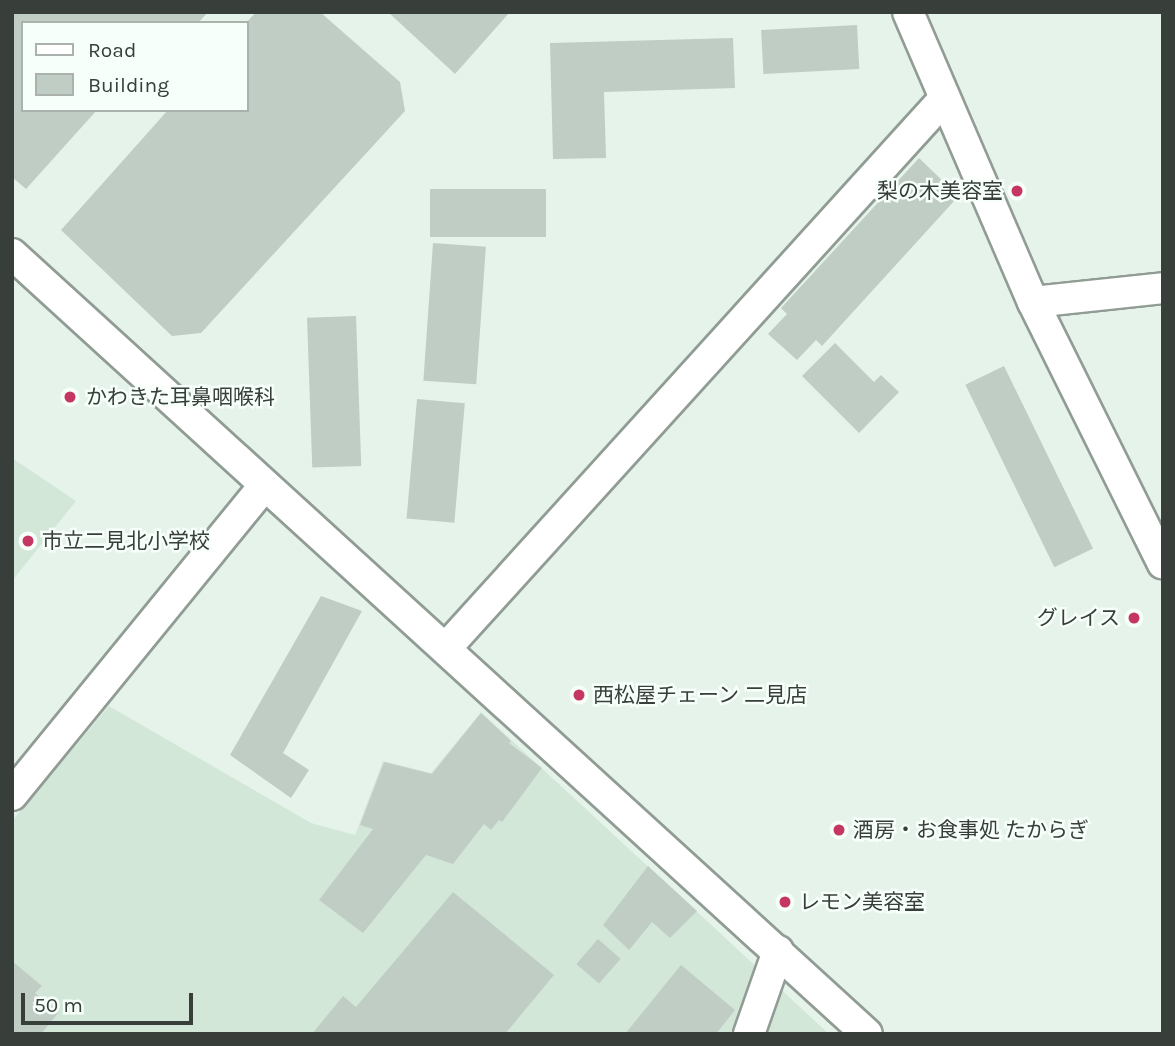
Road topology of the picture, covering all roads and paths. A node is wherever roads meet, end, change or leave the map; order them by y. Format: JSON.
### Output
{"nodes":[{"id":1,"x":908,"y":12,"type":"edge"},
{"id":2,"x":943,"y":100,"type":"junction"},
{"id":3,"x":12,"y":254,"type":"edge"},
{"id":4,"x":1163,"y":289,"type":"edge"},
{"id":5,"x":1032,"y":302,"type":"junction"},
{"id":6,"x":265,"y":485,"type":"junction"},
{"id":7,"x":1163,"y":564,"type":"edge"},
{"id":8,"x":446,"y":648,"type":"junction"},
{"id":9,"x":12,"y":795,"type":"edge"},
{"id":10,"x":778,"y":951,"type":"junction"},
{"id":11,"x":749,"y":1034,"type":"edge"},
{"id":12,"x":867,"y":1034,"type":"edge"}],
"edges":[{"from":1,"to":2,"type":"street"},
{"from":2,"to":5,"type":"street"},
{"from":2,"to":8,"type":"street"},
{"from":3,"to":6,"type":"street"},
{"from":4,"to":5,"type":"street"},
{"from":5,"to":7,"type":"street"},
{"from":6,"to":8,"type":"street"},
{"from":6,"to":9,"type":"street"},
{"from":8,"to":10,"type":"street"},
{"from":10,"to":11,"type":"street"},
{"from":10,"to":12,"type":"street"}]}
